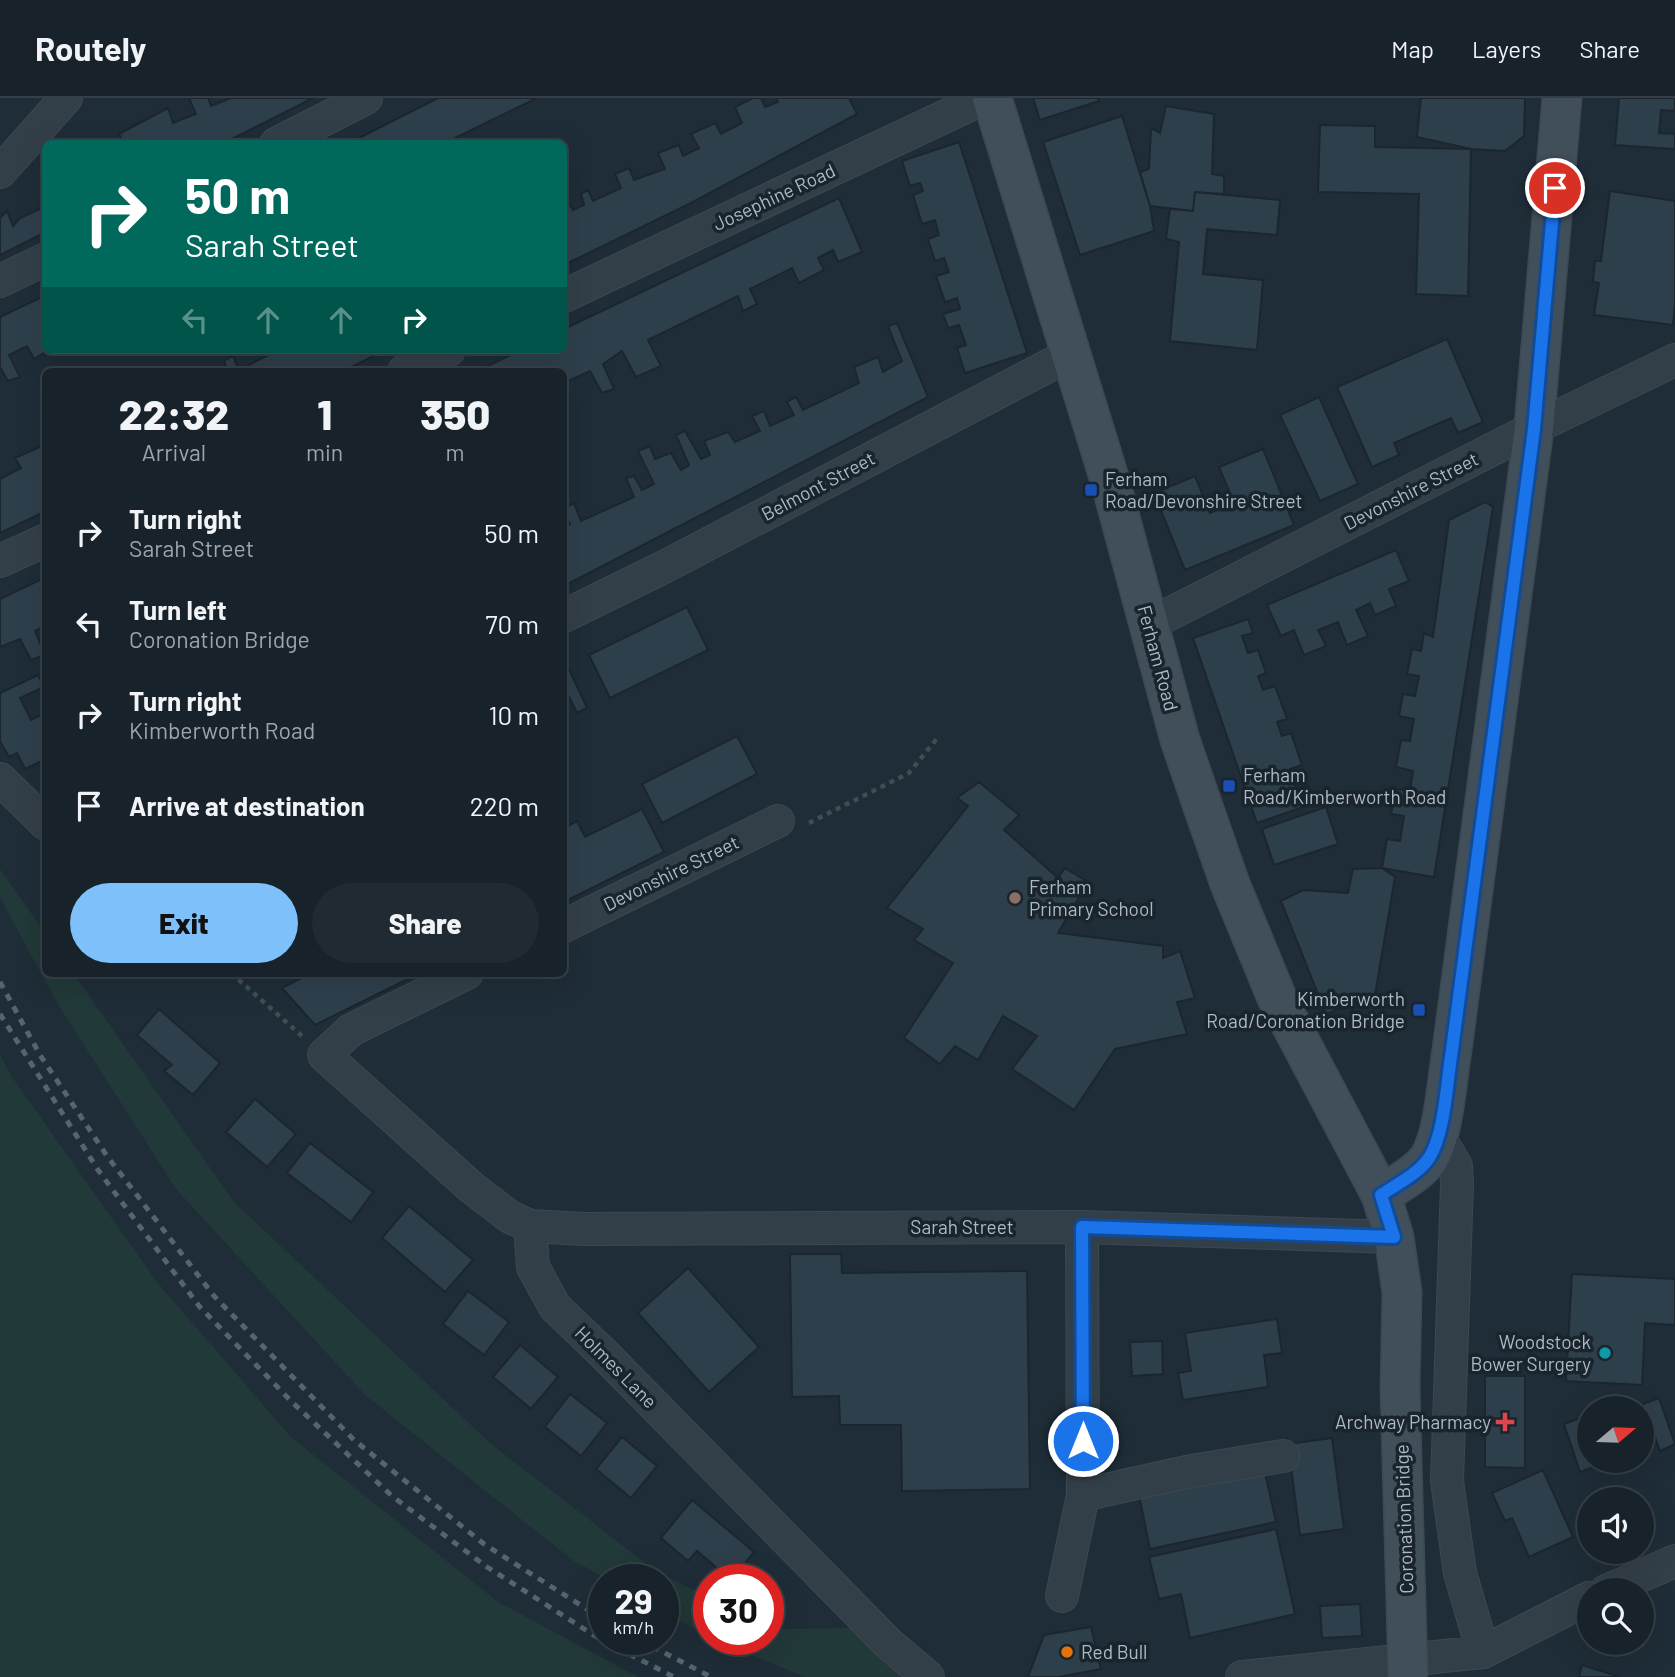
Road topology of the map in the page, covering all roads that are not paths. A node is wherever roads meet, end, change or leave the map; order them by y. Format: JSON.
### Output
{"nodes":[{"id":1,"x":66,"y":98,"type":"edge"},
{"id":2,"x":366,"y":98,"type":"edge"},
{"id":3,"x":984,"y":98,"type":"edge"},
{"id":4,"x":992,"y":98,"type":"edge"},
{"id":5,"x":1562,"y":98,"type":"edge"},
{"id":6,"x":283,"y":140,"type":"edge"},
{"id":7,"x":0,"y":172,"type":"edge"},
{"id":8,"x":42,"y":261,"type":"edge"},
{"id":9,"x":0,"y":281,"type":"edge"},
{"id":10,"x":567,"y":295,"type":"edge"},
{"id":11,"x":440,"y":354,"type":"edge"},
{"id":12,"x":1071,"y":354,"type":"junction"},
{"id":13,"x":1675,"y":360,"type":"edge"},
{"id":14,"x":410,"y":368,"type":"edge"},
{"id":15,"x":1534,"y":429,"type":"junction"},
{"id":16,"x":42,"y":542,"type":"edge"},
{"id":17,"x":0,"y":561,"type":"edge"},
{"id":18,"x":567,"y":615,"type":"edge"},
{"id":19,"x":1148,"y":625,"type":"junction"},
{"id":20,"x":0,"y":779,"type":"edge"},
{"id":21,"x":42,"y":820,"type":"edge"},
{"id":22,"x":778,"y":821,"type":"road end"},
{"id":23,"x":567,"y":925,"type":"edge"},
{"id":24,"x":459,"y":977,"type":"edge"},
{"id":25,"x":1438,"y":1136,"type":"junction"},
{"id":26,"x":1381,"y":1195,"type":"junction"},
{"id":27,"x":530,"y":1226,"type":"junction"},
{"id":28,"x":1082,"y":1227,"type":"junction"},
{"id":29,"x":1394,"y":1237,"type":"junction"},
{"id":30,"x":1283,"y":1456,"type":"dead end"},
{"id":31,"x":1083,"y":1495,"type":"junction"},
{"id":32,"x":1675,"y":1561,"type":"edge"},
{"id":33,"x":1636,"y":1578,"type":"edge"},
{"id":34,"x":1062,"y":1596,"type":"dead end"},
{"id":35,"x":1577,"y":1604,"type":"edge"},
{"id":36,"x":1483,"y":1652,"type":"junction"},
{"id":37,"x":928,"y":1677,"type":"edge"},
{"id":38,"x":1242,"y":1677,"type":"edge"},
{"id":39,"x":1408,"y":1677,"type":"edge"}],
"edges":[{"from":1,"to":7,"type":"street"},
{"from":2,"to":6,"type":"street"},
{"from":3,"to":10,"type":"street","name":"Josephine Road"},
{"from":4,"to":12,"type":"street","name":"Ferham Road"},
{"from":5,"to":15,"type":"street"},
{"from":8,"to":9,"type":"street"},
{"from":11,"to":14,"type":"street"},
{"from":12,"to":18,"type":"street","name":"Belmont Street"},
{"from":12,"to":19,"type":"street","name":"Ferham Road"},
{"from":13,"to":15,"type":"street","name":"Devonshire Street"},
{"from":15,"to":19,"type":"street","name":"Devonshire Street"},
{"from":15,"to":25,"type":"street"},
{"from":16,"to":17,"type":"street"},
{"from":19,"to":26,"type":"street","name":"Ferham Road"},
{"from":20,"to":21,"type":"street"},
{"from":22,"to":23,"type":"street","name":"Devonshire Street"},
{"from":24,"to":27,"type":"street"},
{"from":25,"to":26,"type":"street"},
{"from":25,"to":36,"type":"street"},
{"from":26,"to":29,"type":"street","name":"Coronation Bridge"},
{"from":27,"to":28,"type":"street","name":"Sarah Street"},
{"from":27,"to":37,"type":"street","name":"Holmes Lane"},
{"from":28,"to":29,"type":"street","name":"Sarah Street"},
{"from":28,"to":31,"type":"street"},
{"from":29,"to":39,"type":"street","name":"Coronation Bridge","bridge":true},
{"from":30,"to":31,"type":"street"},
{"from":31,"to":34,"type":"street"},
{"from":32,"to":33,"type":"street"},
{"from":35,"to":36,"type":"street"},
{"from":36,"to":38,"type":"street"}]}
